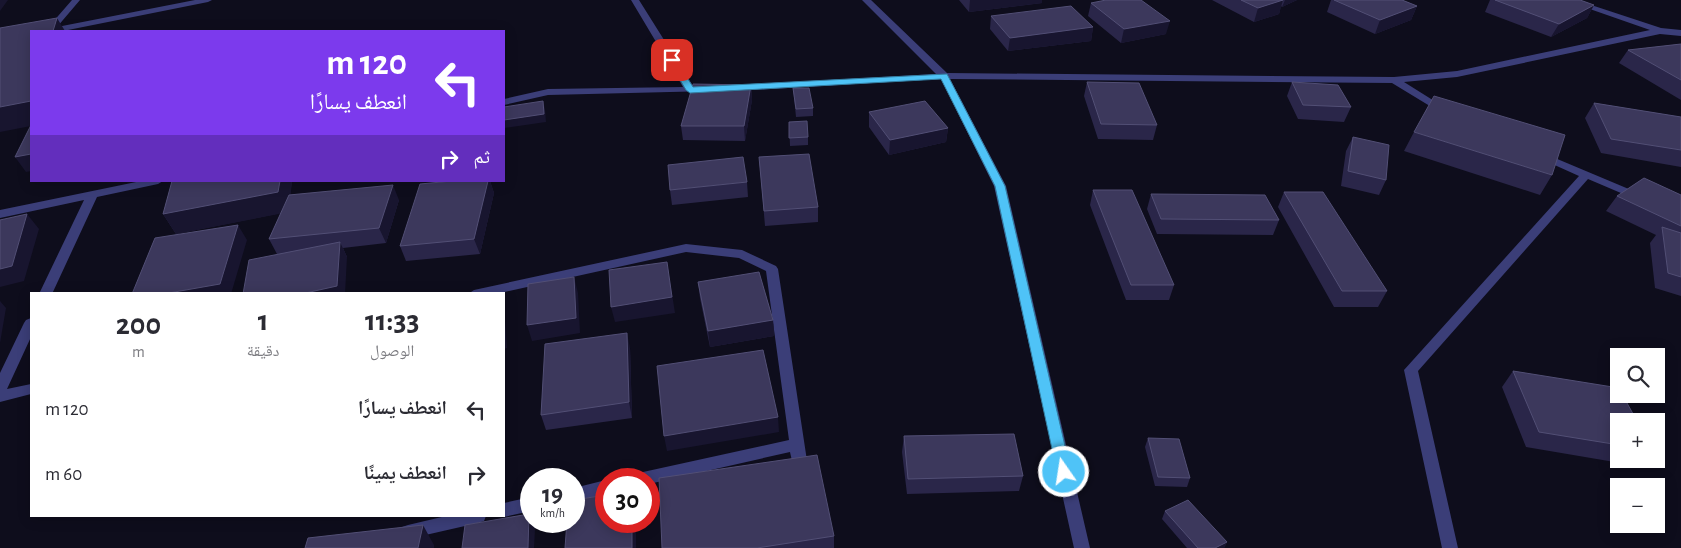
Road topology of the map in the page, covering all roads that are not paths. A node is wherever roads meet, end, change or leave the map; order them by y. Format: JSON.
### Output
{"nodes":[{"id":1,"x":76,"y":0,"type":"edge"},
{"id":2,"x":208,"y":0,"type":"edge"},
{"id":3,"x":636,"y":0,"type":"edge"},
{"id":4,"x":866,"y":0,"type":"edge"},
{"id":5,"x":1568,"y":0,"type":"edge"},
{"id":6,"x":51,"y":30,"type":"edge"},
{"id":7,"x":55,"y":30,"type":"edge"},
{"id":8,"x":1660,"y":31,"type":"junction"},
{"id":9,"x":1681,"y":33,"type":"edge"},
{"id":10,"x":944,"y":76,"type":"junction"},
{"id":11,"x":1394,"y":80,"type":"junction"},
{"id":12,"x":690,"y":90,"type":"junction"},
{"id":13,"x":505,"y":102,"type":"edge"},
{"id":14,"x":1452,"y":115,"type":"edge"},
{"id":15,"x":1533,"y":151,"type":"edge"},
{"id":16,"x":1586,"y":175,"type":"junction"},
{"id":17,"x":154,"y":182,"type":"edge"},
{"id":18,"x":92,"y":196,"type":"junction"},
{"id":19,"x":1647,"y":200,"type":"edge"},
{"id":20,"x":0,"y":214,"type":"edge"},
{"id":21,"x":46,"y":292,"type":"edge"},
{"id":22,"x":483,"y":292,"type":"edge"},
{"id":23,"x":30,"y":325,"type":"edge"},
{"id":24,"x":0,"y":388,"type":"edge"},
{"id":25,"x":30,"y":389,"type":"edge"},
{"id":26,"x":0,"y":396,"type":"edge"},
{"id":27,"x":797,"y":444,"type":"junction"},
{"id":28,"x":660,"y":475,"type":"edge"},
{"id":29,"x":804,"y":491,"type":"edge"},
{"id":30,"x":520,"y":506,"type":"edge"},
{"id":31,"x":505,"y":510,"type":"edge"},
{"id":32,"x":474,"y":517,"type":"edge"},
{"id":33,"x":394,"y":535,"type":"edge"},
{"id":34,"x":1082,"y":548,"type":"edge"},
{"id":35,"x":1450,"y":548,"type":"edge"}],
"edges":[{"from":1,"to":6,"type":"street"},
{"from":2,"to":7,"type":"street"},
{"from":3,"to":12,"type":"street"},
{"from":4,"to":10,"type":"street"},
{"from":5,"to":8,"type":"street"},
{"from":8,"to":9,"type":"street"},
{"from":8,"to":11,"type":"street"},
{"from":10,"to":11,"type":"street"},
{"from":10,"to":12,"type":"street"},
{"from":10,"to":34,"type":"street"},
{"from":11,"to":14,"type":"street"},
{"from":12,"to":13,"type":"street"},
{"from":15,"to":16,"type":"street"},
{"from":16,"to":19,"type":"street"},
{"from":16,"to":35,"type":"street"},
{"from":17,"to":18,"type":"street"},
{"from":18,"to":20,"type":"street"},
{"from":18,"to":21,"type":"street"},
{"from":22,"to":27,"type":"street"},
{"from":23,"to":24,"type":"street"},
{"from":25,"to":26,"type":"street"},
{"from":27,"to":28,"type":"street"},
{"from":27,"to":29,"type":"street"},
{"from":30,"to":31,"type":"street"},
{"from":32,"to":33,"type":"street"}]}
